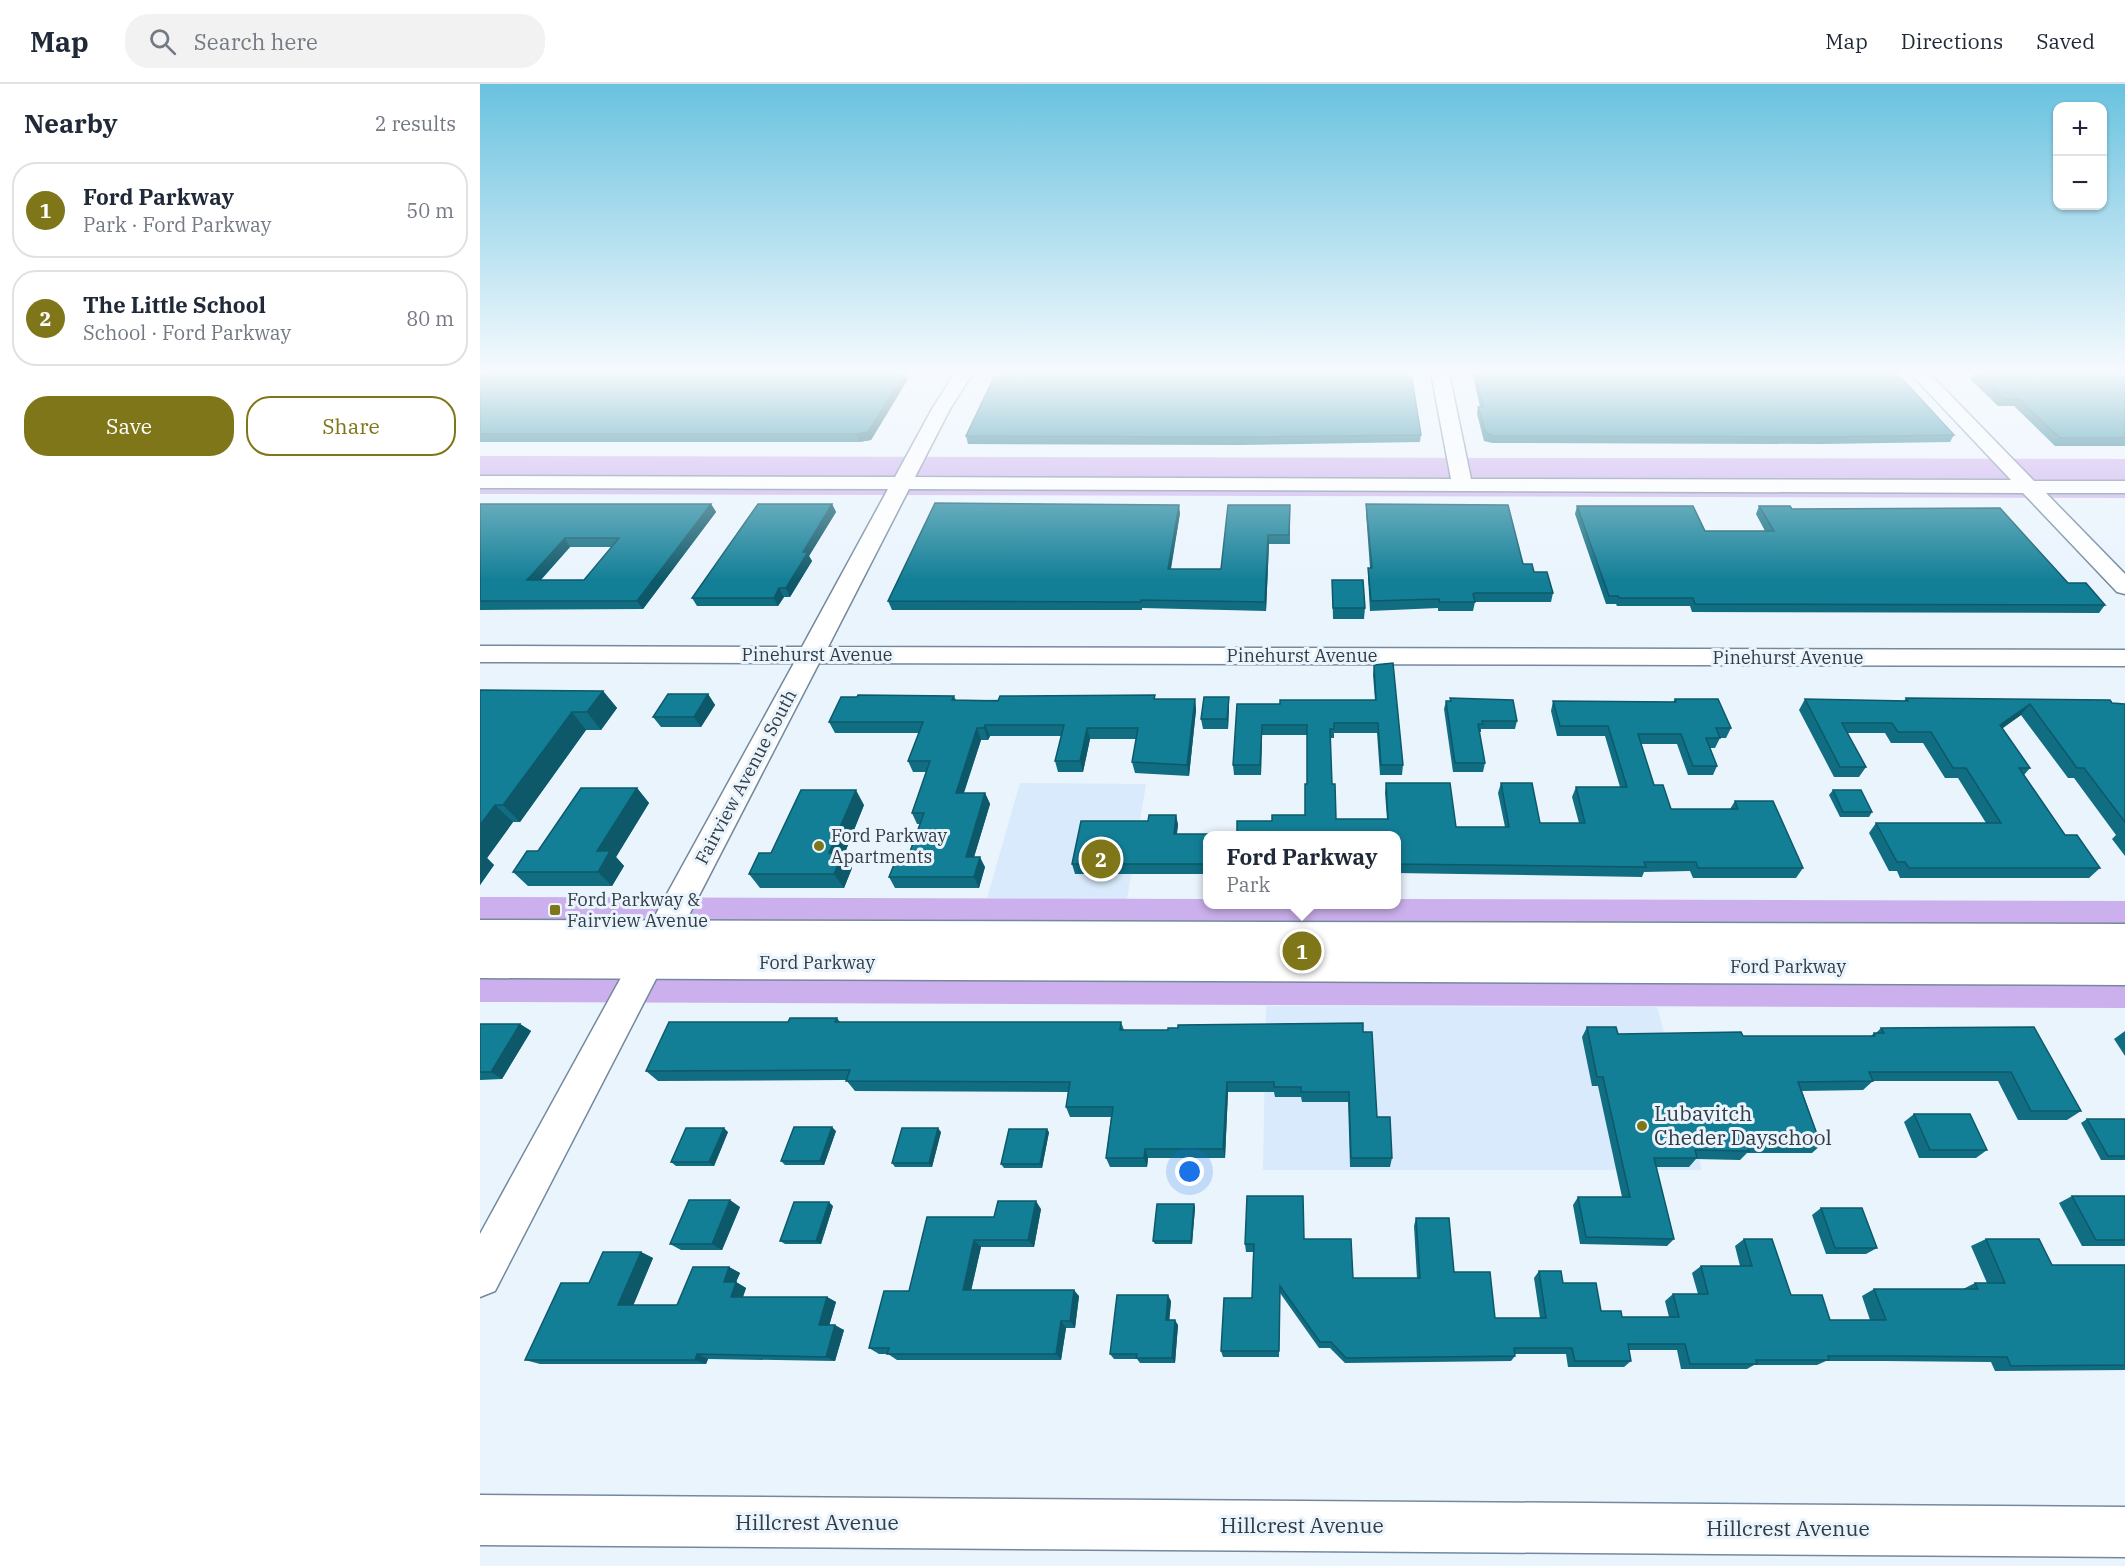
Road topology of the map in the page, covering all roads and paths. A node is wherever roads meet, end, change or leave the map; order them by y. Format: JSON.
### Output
{"nodes":[{"id":1,"x":925,"y":442,"type":"edge"},
{"id":2,"x":1454,"y":442,"type":"edge"},
{"id":3,"x":1986,"y":442,"type":"edge"},
{"id":4,"x":480,"y":468,"type":"edge"},
{"id":5,"x":2014,"y":471,"type":"junction"},
{"id":6,"x":2125,"y":471,"type":"edge"},
{"id":7,"x":906,"y":476,"type":"junction"},
{"id":8,"x":1461,"y":477,"type":"junction"},
{"id":9,"x":480,"y":482,"type":"edge"},
{"id":10,"x":2028,"y":486,"type":"junction"},
{"id":11,"x":2125,"y":487,"type":"edge"},
{"id":12,"x":2125,"y":587,"type":"edge"},
{"id":13,"x":480,"y":654,"type":"edge"},
{"id":14,"x":811,"y":655,"type":"junction"},
{"id":15,"x":2125,"y":658,"type":"edge"},
{"id":16,"x":480,"y":935,"type":"edge"},
{"id":17,"x":2125,"y":939,"type":"edge"},
{"id":18,"x":657,"y":948,"type":"junction"},
{"id":19,"x":480,"y":962,"type":"edge"},
{"id":20,"x":2125,"y":969,"type":"edge"},
{"id":21,"x":480,"y":1276,"type":"edge"},
{"id":22,"x":480,"y":1520,"type":"edge"},
{"id":23,"x":2125,"y":1532,"type":"edge"}],
"edges":[{"from":1,"to":7,"type":"street","name":"Fairview Avenue South"},
{"from":2,"to":8,"type":"street"},
{"from":3,"to":5,"type":"street"},
{"from":4,"to":7,"type":"street"},
{"from":5,"to":6,"type":"street"},
{"from":5,"to":8,"type":"street"},
{"from":5,"to":10,"type":"street"},
{"from":7,"to":8,"type":"street"},
{"from":7,"to":9,"type":"street"},
{"from":7,"to":14,"type":"street","name":"Fairview Avenue South"},
{"from":8,"to":10,"type":"street"},
{"from":10,"to":11,"type":"street"},
{"from":10,"to":12,"type":"street"},
{"from":13,"to":14,"type":"street","name":"Pinehurst Avenue"},
{"from":14,"to":15,"type":"street","name":"Pinehurst Avenue"},
{"from":14,"to":18,"type":"street","name":"Fairview Avenue South"},
{"from":16,"to":18,"type":"main road","name":"Ford Parkway"},
{"from":17,"to":18,"type":"main road","name":"Ford Parkway"},
{"from":18,"to":19,"type":"main road","name":"Ford Parkway"},
{"from":18,"to":20,"type":"main road","name":"Ford Parkway"},
{"from":18,"to":21,"type":"street","name":"Fairview Avenue South"},
{"from":22,"to":23,"type":"street","name":"Hillcrest Avenue"}]}
